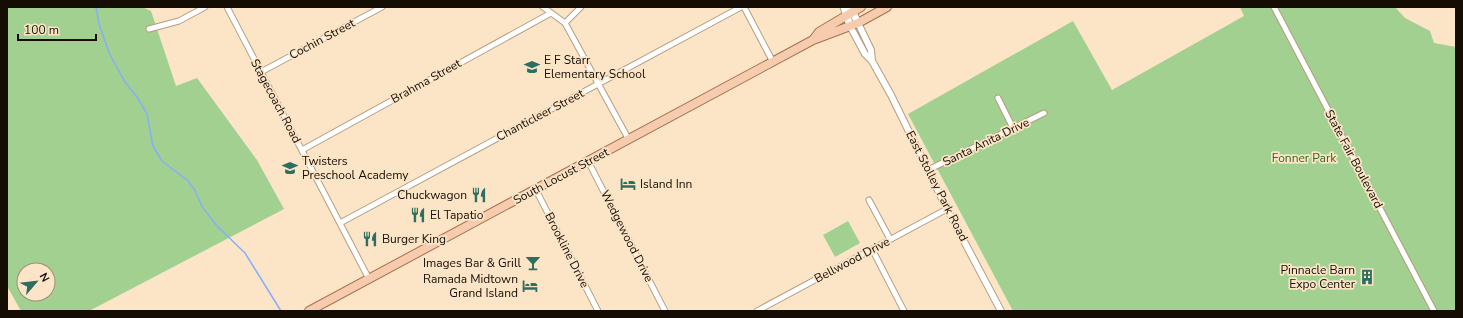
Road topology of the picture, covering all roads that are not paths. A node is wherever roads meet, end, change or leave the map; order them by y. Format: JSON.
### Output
{"nodes":[{"id":1,"x":204,"y":7,"type":"edge"},
{"id":2,"x":227,"y":7,"type":"edge"},
{"id":3,"x":382,"y":7,"type":"edge"},
{"id":4,"x":542,"y":7,"type":"edge"},
{"id":5,"x":581,"y":7,"type":"edge"},
{"id":6,"x":740,"y":7,"type":"edge"},
{"id":7,"x":744,"y":7,"type":"edge"},
{"id":8,"x":861,"y":7,"type":"edge"},
{"id":9,"x":888,"y":7,"type":"edge"},
{"id":10,"x":1274,"y":7,"type":"edge"},
{"id":11,"x":848,"y":10,"type":"edge"},
{"id":12,"x":551,"y":13,"type":"junction"},
{"id":13,"x":565,"y":23,"type":"junction"},
{"id":14,"x":854,"y":24,"type":"junction"},
{"id":15,"x":149,"y":29,"type":"dead end"},
{"id":16,"x":813,"y":40,"type":"junction"},
{"id":17,"x":773,"y":62,"type":"junction"},
{"id":18,"x":261,"y":72,"type":"junction"},
{"id":19,"x":599,"y":84,"type":"junction"},
{"id":20,"x":998,"y":98,"type":"dead end"},
{"id":21,"x":1044,"y":113,"type":"dead end"},
{"id":22,"x":1013,"y":128,"type":"junction"},
{"id":23,"x":629,"y":140,"type":"junction"},
{"id":24,"x":302,"y":150,"type":"junction"},
{"id":25,"x":588,"y":162,"type":"junction"},
{"id":26,"x":928,"y":170,"type":"junction"},
{"id":27,"x":536,"y":190,"type":"junction"},
{"id":28,"x":869,"y":200,"type":"dead end"},
{"id":29,"x":947,"y":209,"type":"junction"},
{"id":30,"x":340,"y":223,"type":"junction"},
{"id":31,"x":890,"y":239,"type":"junction"},
{"id":32,"x":872,"y":249,"type":"junction"},
{"id":33,"x":369,"y":279,"type":"junction"},
{"id":34,"x":309,"y":311,"type":"edge"},
{"id":35,"x":598,"y":311,"type":"edge"},
{"id":36,"x":665,"y":311,"type":"edge"},
{"id":37,"x":757,"y":311,"type":"edge"},
{"id":38,"x":904,"y":311,"type":"edge"},
{"id":39,"x":1001,"y":311,"type":"edge"},
{"id":40,"x":1434,"y":311,"type":"edge"}],
"edges":[{"from":1,"to":15,"type":"street"},
{"from":2,"to":18,"type":"street","name":"Stagecoach Road"},
{"from":3,"to":18,"type":"street","name":"Cochin Street"},
{"from":4,"to":12,"type":"street"},
{"from":5,"to":13,"type":"street"},
{"from":6,"to":19,"type":"street","name":"Chanticleer Street"},
{"from":7,"to":17,"type":"street"},
{"from":8,"to":11,"type":"main road","name":"South Locust Street"},
{"from":9,"to":14,"type":"main road","name":"South Locust Street"},
{"from":10,"to":40,"type":"street","name":"State Fair Boulevard"},
{"from":11,"to":14,"type":"main road"},
{"from":11,"to":16,"type":"main road","name":"South Locust Street"},
{"from":12,"to":13,"type":"street"},
{"from":12,"to":24,"type":"street","name":"Brahma Street"},
{"from":13,"to":19,"type":"street"},
{"from":14,"to":16,"type":"main road","name":"South Locust Street"},
{"from":14,"to":26,"type":"street","name":"East Stolley Park Road"},
{"from":16,"to":17,"type":"main road","name":"South Locust Street"},
{"from":17,"to":23,"type":"main road","name":"South Locust Street"},
{"from":18,"to":24,"type":"street","name":"Stagecoach Road"},
{"from":19,"to":23,"type":"street"},
{"from":19,"to":30,"type":"street","name":"Chanticleer Street"},
{"from":20,"to":22,"type":"street"},
{"from":21,"to":22,"type":"street","name":"Santa Anita Drive"},
{"from":22,"to":26,"type":"street","name":"Santa Anita Drive"},
{"from":23,"to":25,"type":"main road","name":"South Locust Street"},
{"from":24,"to":30,"type":"street","name":"Stagecoach Road"},
{"from":25,"to":27,"type":"main road","name":"South Locust Street"},
{"from":25,"to":36,"type":"street","name":"Wedgewood Drive"},
{"from":26,"to":29,"type":"street","name":"East Stolley Park Road"},
{"from":27,"to":33,"type":"main road","name":"South Locust Street"},
{"from":27,"to":35,"type":"street","name":"Brookline Drive"},
{"from":28,"to":31,"type":"street"},
{"from":29,"to":31,"type":"street","name":"Bellwood Drive"},
{"from":29,"to":39,"type":"street","name":"East Stolley Park Road"},
{"from":30,"to":33,"type":"street","name":"Stagecoach Road"},
{"from":31,"to":32,"type":"street","name":"Bellwood Drive"},
{"from":32,"to":37,"type":"street","name":"Bellwood Drive"},
{"from":32,"to":38,"type":"street"},
{"from":33,"to":34,"type":"main road","name":"South Locust Street"}]}
